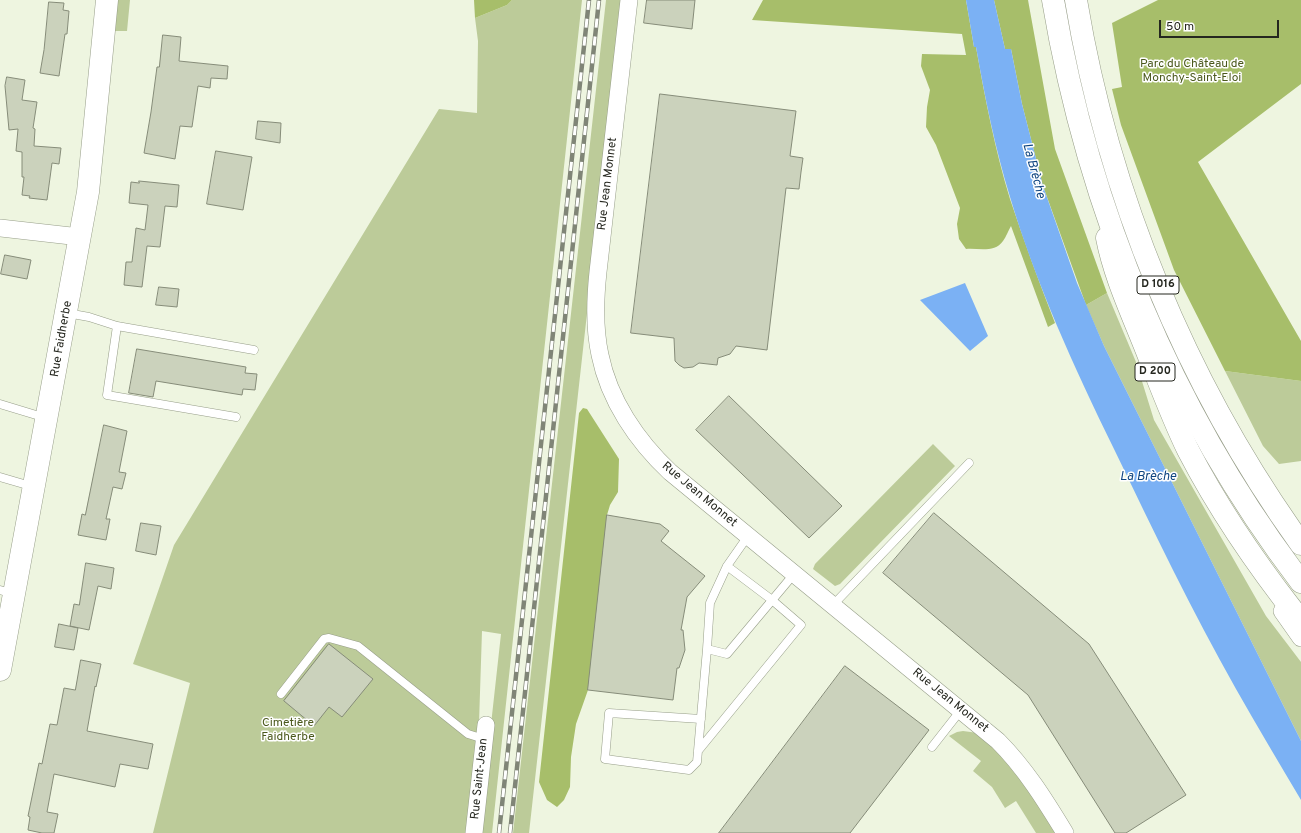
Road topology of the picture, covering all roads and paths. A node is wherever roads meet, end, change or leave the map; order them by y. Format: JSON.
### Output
{"nodes":[{"id":1,"x":629,"y":0,"type":"edge"},
{"id":2,"x":1053,"y":0,"type":"edge"},
{"id":3,"x":1076,"y":0,"type":"edge"},
{"id":4,"x":106,"y":3,"type":"edge"},
{"id":5,"x":1095,"y":175,"type":"junction"},
{"id":6,"x":0,"y":228,"type":"edge"},
{"id":7,"x":80,"y":237,"type":"junction"},
{"id":8,"x":67,"y":313,"type":"junction"},
{"id":9,"x":118,"y":326,"type":"junction"},
{"id":10,"x":254,"y":350,"type":"dead end"},
{"id":11,"x":0,"y":404,"type":"edge"},
{"id":12,"x":236,"y":417,"type":"dead end"},
{"id":13,"x":47,"y":418,"type":"junction"},
{"id":14,"x":969,"y":463,"type":"dead end"},
{"id":15,"x":0,"y":477,"type":"edge"},
{"id":16,"x":34,"y":487,"type":"junction"},
{"id":17,"x":1276,"y":508,"type":"junction"},
{"id":18,"x":1301,"y":535,"type":"edge"},
{"id":19,"x":748,"y":536,"type":"junction"},
{"id":20,"x":1301,"y":544,"type":"edge"},
{"id":21,"x":1252,"y":554,"type":"junction"},
{"id":22,"x":727,"y":566,"type":"junction"},
{"id":23,"x":794,"y":574,"type":"junction"},
{"id":24,"x":1301,"y":582,"type":"edge"},
{"id":25,"x":7,"y":592,"type":"edge"},
{"id":26,"x":772,"y":600,"type":"junction"},
{"id":27,"x":833,"y":605,"type":"junction"},
{"id":28,"x":1301,"y":621,"type":"edge"},
{"id":29,"x":1301,"y":638,"type":"edge"},
{"id":30,"x":707,"y":649,"type":"junction"},
{"id":31,"x":0,"y":670,"type":"edge"},
{"id":32,"x":281,"y":694,"type":"dead end"},
{"id":33,"x":961,"y":710,"type":"junction"},
{"id":34,"x":701,"y":719,"type":"junction"},
{"id":35,"x":485,"y":732,"type":"joint"},
{"id":36,"x":932,"y":747,"type":"dead end"},
{"id":37,"x":698,"y":751,"type":"junction"},
{"id":38,"x":474,"y":833,"type":"edge"},
{"id":39,"x":1065,"y":833,"type":"edge"}],
"edges":[{"from":1,"to":19,"type":"street","name":"Rue Jean Monnet"},
{"from":2,"to":5,"type":"main road","number":"D 1016"},
{"from":3,"to":17,"type":"main road","number":"D 1016"},
{"from":4,"to":7,"type":"main road","name":"Rue Faidherbe"},
{"from":5,"to":21,"type":"main road","number":"D 200"},
{"from":5,"to":24,"type":"main road","number":"D 1016"},
{"from":6,"to":7,"type":"street"},
{"from":7,"to":8,"type":"main road","name":"Rue Faidherbe"},
{"from":8,"to":9,"type":"lane"},
{"from":8,"to":13,"type":"main road","name":"Rue Faidherbe"},
{"from":9,"to":10,"type":"lane"},
{"from":9,"to":12,"type":"lane"},
{"from":11,"to":13,"type":"lane"},
{"from":13,"to":16,"type":"main road","name":"Rue Faidherbe"},
{"from":14,"to":27,"type":"lane"},
{"from":15,"to":16,"type":"lane"},
{"from":16,"to":25,"type":"main road","name":"Rue Faidherbe"},
{"from":17,"to":18,"type":"main road"},
{"from":17,"to":20,"type":"main road","number":"D 1016"},
{"from":19,"to":22,"type":"lane"},
{"from":19,"to":23,"type":"street","name":"Rue Jean Monnet"},
{"from":21,"to":28,"type":"main road","number":"D 200"},
{"from":21,"to":29,"type":"street"},
{"from":22,"to":26,"type":"lane"},
{"from":22,"to":30,"type":"lane"},
{"from":23,"to":26,"type":"lane"},
{"from":23,"to":27,"type":"street","name":"Rue Jean Monnet"},
{"from":25,"to":31,"type":"main road","name":"Rue Faidherbe"},
{"from":26,"to":30,"type":"lane"},
{"from":26,"to":37,"type":"lane"},
{"from":27,"to":33,"type":"street","name":"Rue Jean Monnet"},
{"from":30,"to":34,"type":"lane"},
{"from":32,"to":35,"type":"lane"},
{"from":33,"to":36,"type":"lane"},
{"from":33,"to":39,"type":"street","name":"Rue Jean Monnet"},
{"from":34,"to":37,"type":"lane"},
{"from":34,"to":37,"type":"lane"},
{"from":35,"to":38,"type":"street","name":"Rue Saint-Jean"}]}
